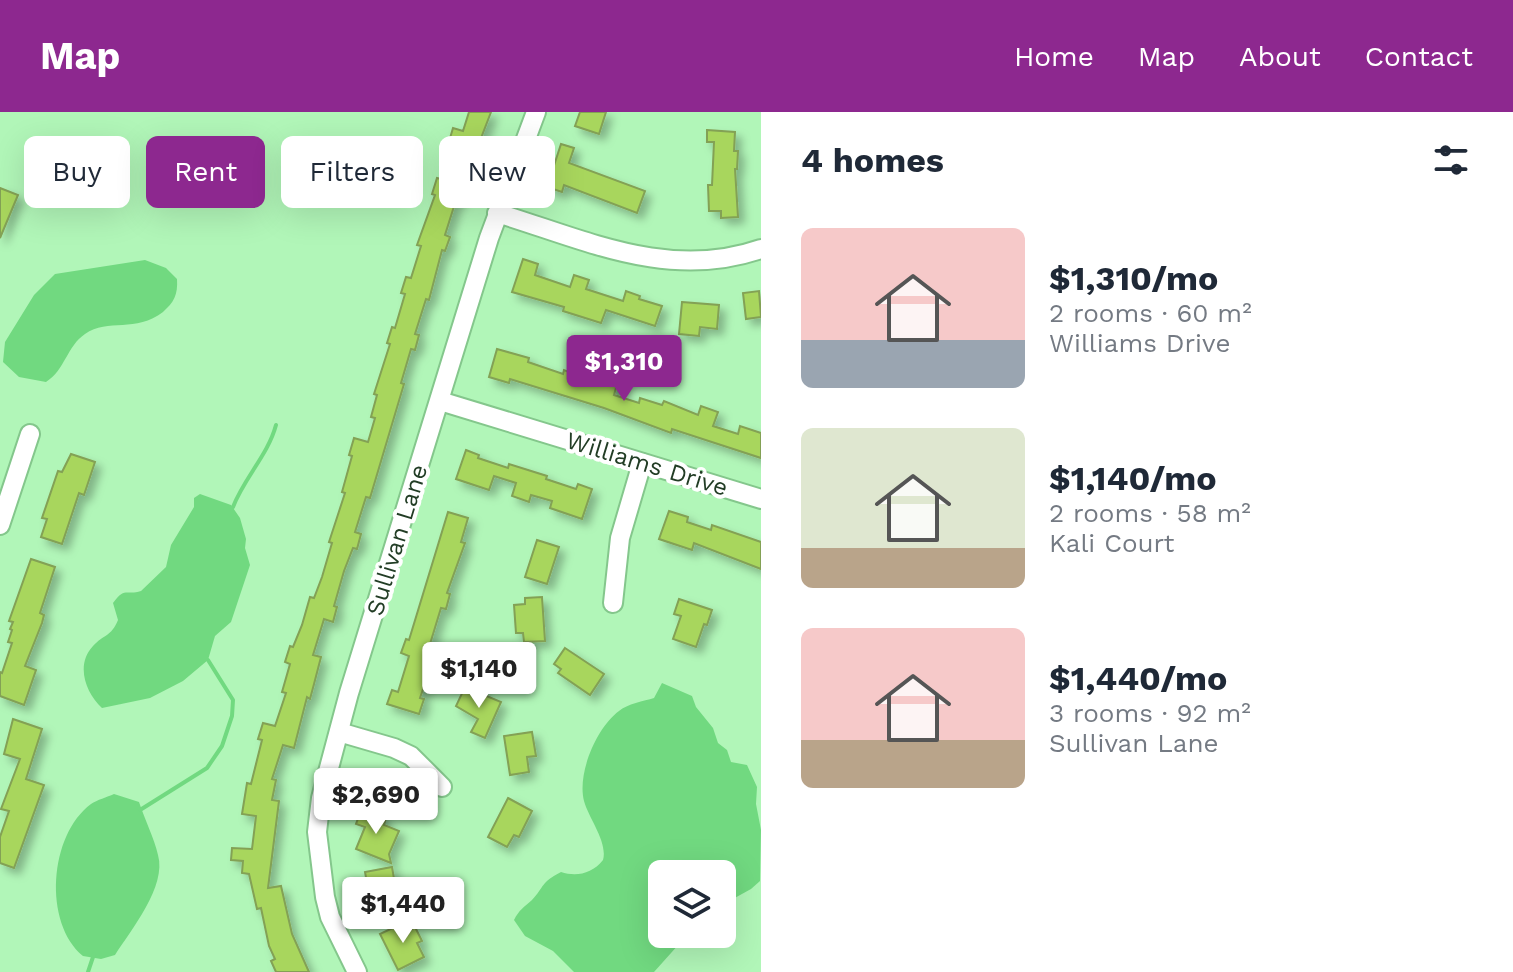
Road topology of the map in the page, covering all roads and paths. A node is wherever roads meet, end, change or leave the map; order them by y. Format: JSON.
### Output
{"nodes":[{"id":1,"x":536,"y":112,"type":"edge"},
{"id":2,"x":497,"y":213,"type":"junction"},
{"id":3,"x":761,"y":249,"type":"edge"},
{"id":4,"x":440,"y":401,"type":"junction"},
{"id":5,"x":30,"y":434,"type":"dead end"},
{"id":6,"x":642,"y":463,"type":"junction"},
{"id":7,"x":761,"y":499,"type":"edge"},
{"id":8,"x":0,"y":525,"type":"edge"},
{"id":9,"x":613,"y":603,"type":"dead end"},
{"id":10,"x":339,"y":732,"type":"junction"},
{"id":11,"x":442,"y":787,"type":"dead end"},
{"id":12,"x":357,"y":972,"type":"edge"}],
"edges":[{"from":1,"to":2,"type":"street","name":"Sullivan Lane"},
{"from":2,"to":3,"type":"street"},
{"from":2,"to":4,"type":"street","name":"Sullivan Lane"},
{"from":4,"to":6,"type":"street","name":"Williams Drive"},
{"from":4,"to":10,"type":"street","name":"Sullivan Lane"},
{"from":5,"to":8,"type":"street"},
{"from":6,"to":7,"type":"street","name":"Williams Drive"},
{"from":6,"to":9,"type":"street"},
{"from":10,"to":11,"type":"street"},
{"from":10,"to":12,"type":"street","name":"Sullivan Lane"}]}
